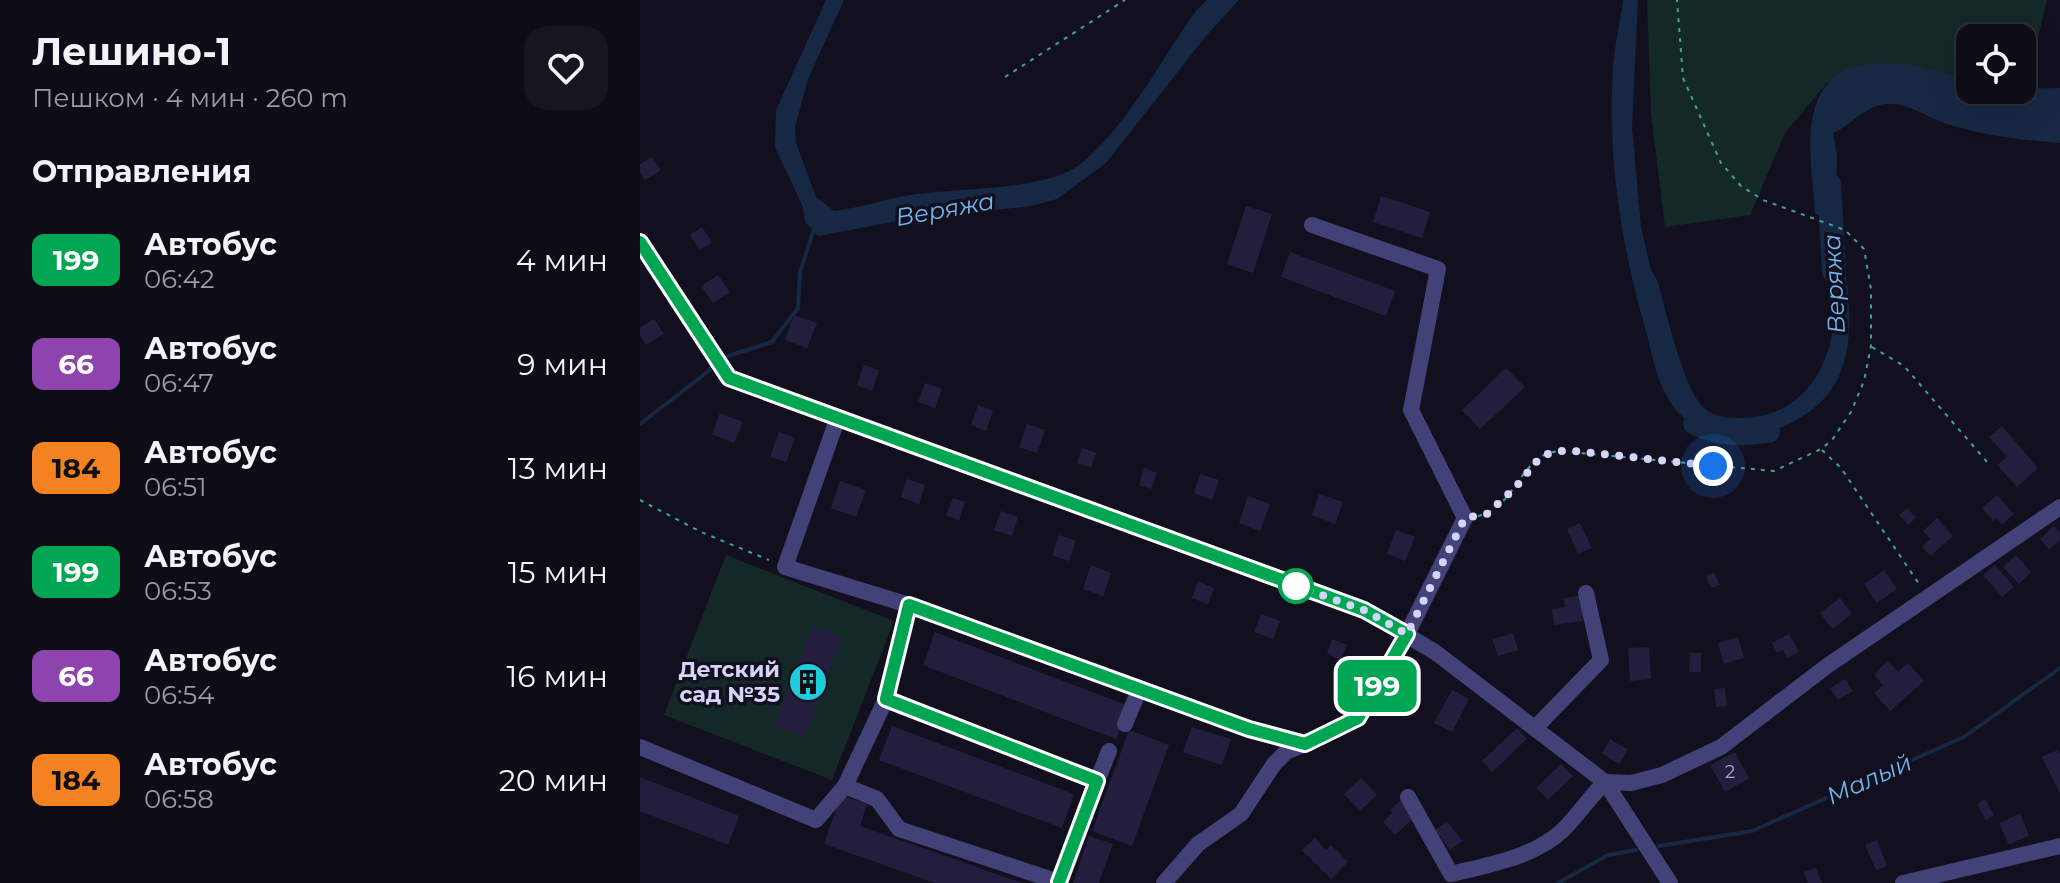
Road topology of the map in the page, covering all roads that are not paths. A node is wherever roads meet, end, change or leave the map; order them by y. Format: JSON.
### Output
{"nodes":[{"id":1,"x":1312,"y":225,"type":"dead end"},
{"id":2,"x":640,"y":242,"type":"edge"},
{"id":3,"x":837,"y":420,"type":"junction"},
{"id":4,"x":2060,"y":507,"type":"edge"},
{"id":5,"x":1586,"y":593,"type":"dead end"},
{"id":6,"x":909,"y":605,"type":"junction"},
{"id":7,"x":1407,"y":634,"type":"junction"},
{"id":8,"x":1140,"y":688,"type":"junction"},
{"id":9,"x":886,"y":699,"type":"junction"},
{"id":10,"x":1125,"y":724,"type":"dead end"},
{"id":11,"x":1536,"y":727,"type":"junction"},
{"id":12,"x":1305,"y":744,"type":"junction"},
{"id":13,"x":640,"y":747,"type":"edge"},
{"id":14,"x":1109,"y":751,"type":"dead end"},
{"id":15,"x":1097,"y":781,"type":"junction"},
{"id":16,"x":1605,"y":782,"type":"junction"},
{"id":17,"x":845,"y":786,"type":"junction"},
{"id":18,"x":1408,"y":797,"type":"dead end"},
{"id":19,"x":2060,"y":846,"type":"edge"},
{"id":20,"x":1164,"y":883,"type":"edge"},
{"id":21,"x":1670,"y":883,"type":"edge"},
{"id":22,"x":1903,"y":883,"type":"edge"}],
"edges":[{"from":1,"to":7,"type":"street"},
{"from":2,"to":3,"type":"street"},
{"from":3,"to":6,"type":"street"},
{"from":3,"to":7,"type":"street"},
{"from":4,"to":16,"type":"street"},
{"from":5,"to":11,"type":"street"},
{"from":6,"to":8,"type":"street"},
{"from":6,"to":9,"type":"street"},
{"from":7,"to":11,"type":"street"},
{"from":7,"to":12,"type":"street"},
{"from":8,"to":10,"type":"street"},
{"from":8,"to":12,"type":"street"},
{"from":9,"to":15,"type":"street"},
{"from":9,"to":17,"type":"street"},
{"from":11,"to":16,"type":"street"},
{"from":12,"to":20,"type":"street"},
{"from":13,"to":17,"type":"street"},
{"from":14,"to":15,"type":"street"},
{"from":15,"to":17,"type":"street"},
{"from":16,"to":18,"type":"street"},
{"from":16,"to":21,"type":"street"},
{"from":19,"to":22,"type":"street"}]}
